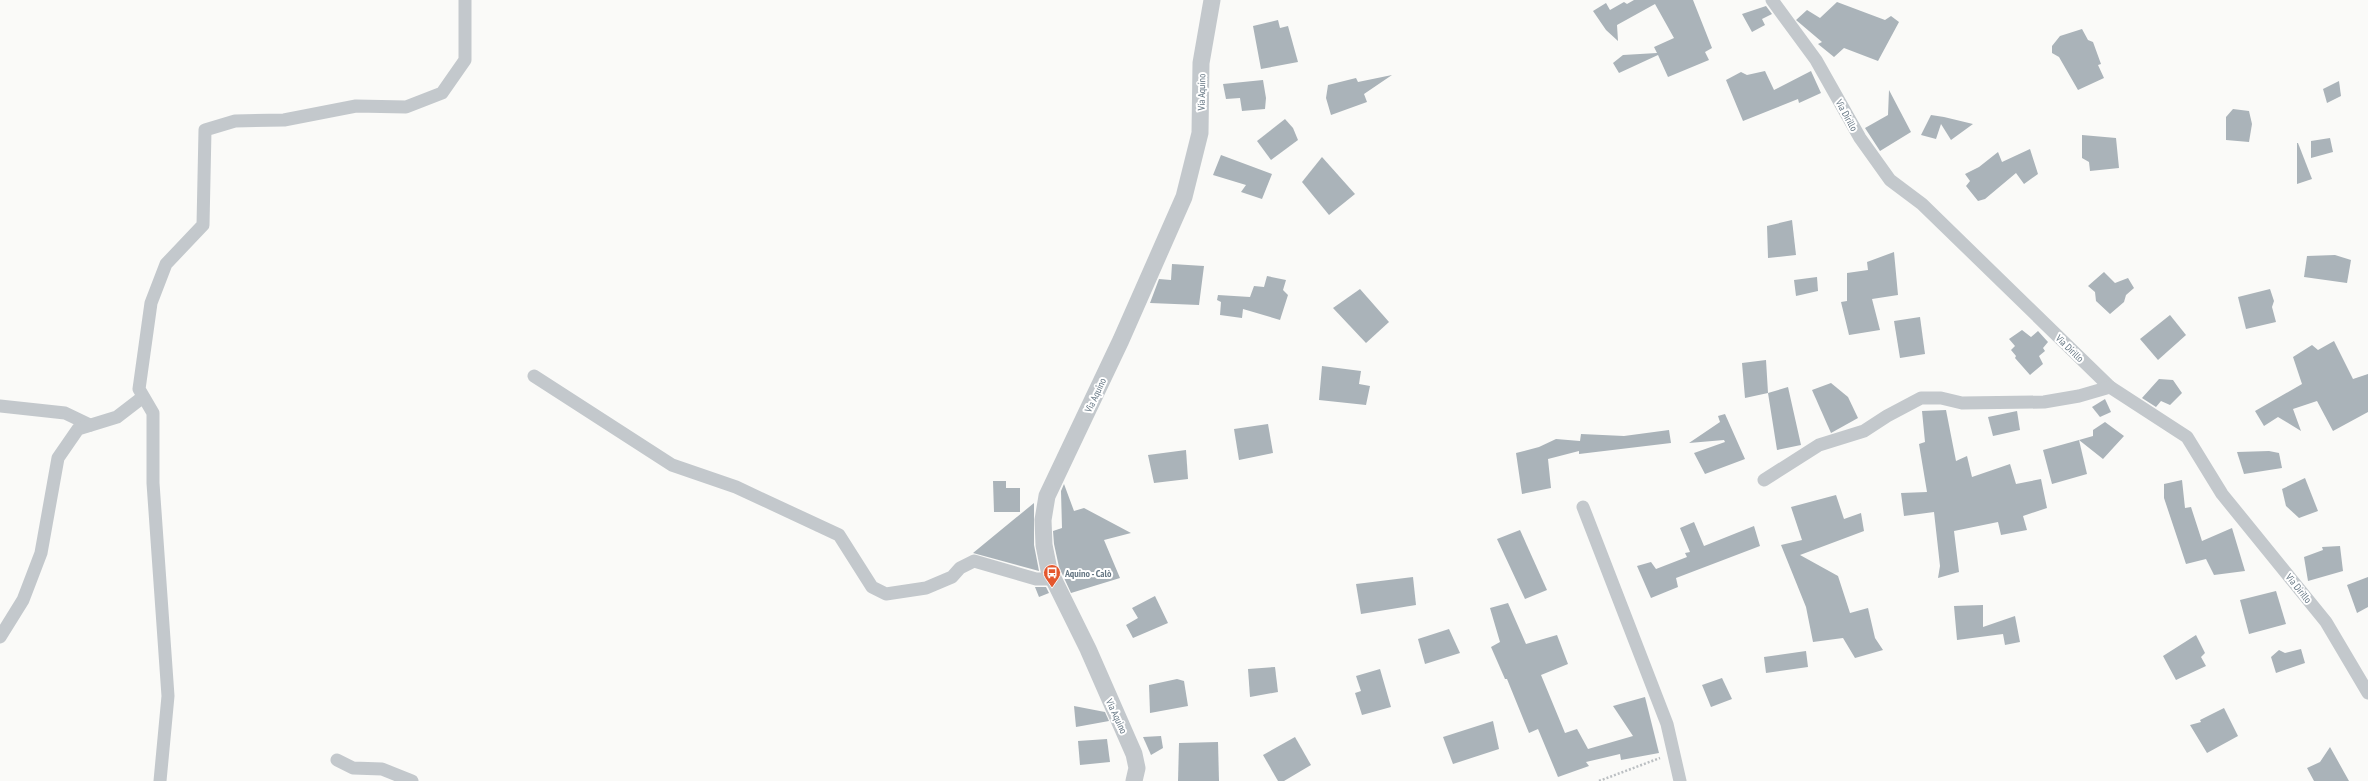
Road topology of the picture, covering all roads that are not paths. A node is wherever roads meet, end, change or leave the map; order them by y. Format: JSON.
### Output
{"nodes":[{"id":1,"x":465,"y":0,"type":"edge"},
{"id":2,"x":1212,"y":0,"type":"edge"},
{"id":3,"x":1772,"y":0,"type":"edge"},
{"id":4,"x":534,"y":376,"type":"dead end"},
{"id":5,"x":2110,"y":387,"type":"junction"},
{"id":6,"x":143,"y":397,"type":"junction"},
{"id":7,"x":0,"y":406,"type":"edge"},
{"id":8,"x":90,"y":426,"type":"junction"},
{"id":9,"x":1764,"y":480,"type":"dead end"},
{"id":10,"x":1583,"y":507,"type":"dead end"},
{"id":11,"x":1054,"y":579,"type":"junction"},
{"id":12,"x":0,"y":637,"type":"edge"},
{"id":13,"x":2368,"y":693,"type":"edge"},
{"id":14,"x":337,"y":760,"type":"dead end"},
{"id":15,"x":160,"y":781,"type":"edge"},
{"id":16,"x":412,"y":781,"type":"edge"},
{"id":17,"x":1134,"y":781,"type":"edge"},
{"id":18,"x":1680,"y":781,"type":"edge"}],
"edges":[{"from":1,"to":6,"type":"street"},
{"from":2,"to":11,"type":"street","name":"Via Aquino"},
{"from":3,"to":5,"type":"street","name":"Via Dirillo"},
{"from":4,"to":11,"type":"street"},
{"from":5,"to":9,"type":"street"},
{"from":5,"to":13,"type":"street","name":"Via Dirillo"},
{"from":6,"to":8,"type":"street"},
{"from":6,"to":15,"type":"street"},
{"from":7,"to":8,"type":"street"},
{"from":8,"to":12,"type":"street"},
{"from":10,"to":18,"type":"street"},
{"from":11,"to":17,"type":"street","name":"Via Aquino"},
{"from":14,"to":16,"type":"street"}]}
